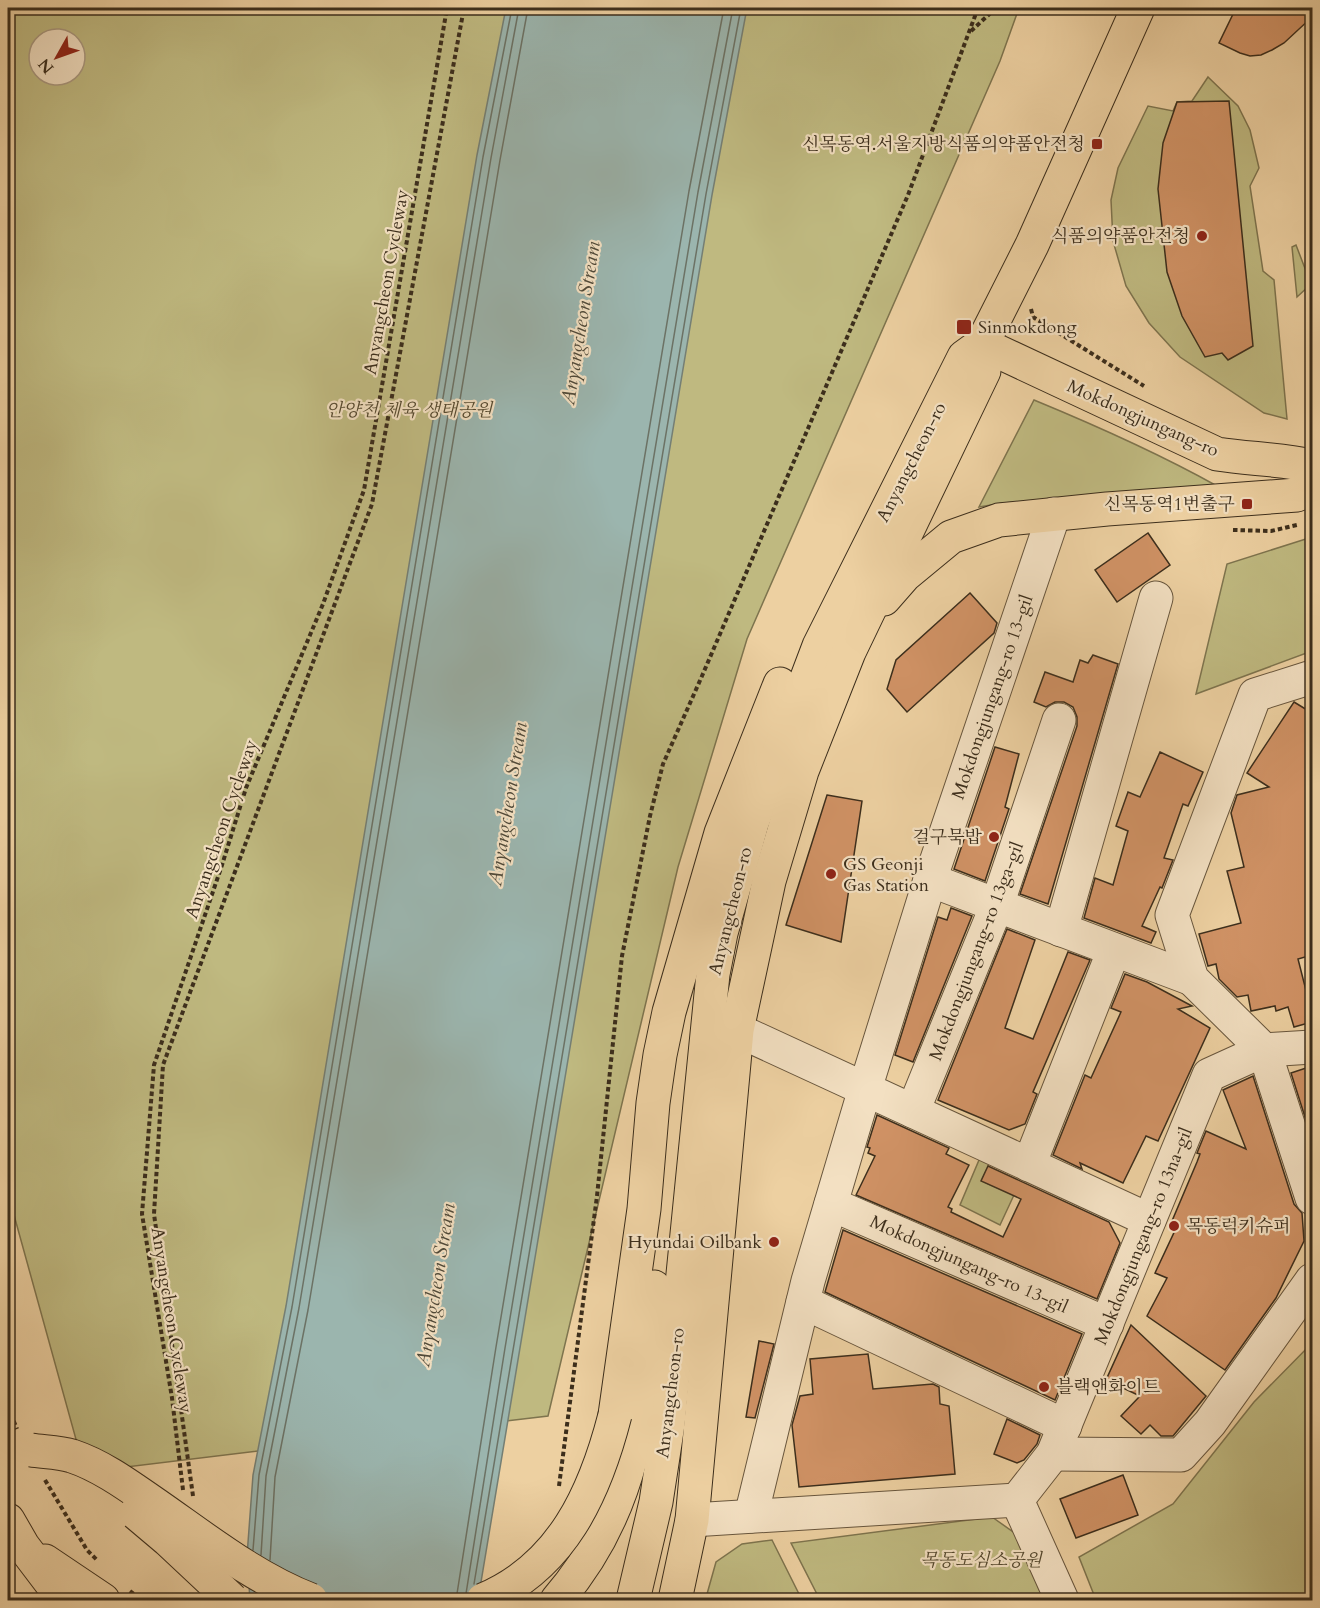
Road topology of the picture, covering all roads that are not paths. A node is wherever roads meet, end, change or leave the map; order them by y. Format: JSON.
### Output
{"nodes":[{"id":1,"x":1138,"y":8,"type":"edge"},
{"id":2,"x":981,"y":344,"type":"junction"},
{"id":3,"x":1312,"y":466,"type":"edge"},
{"id":4,"x":1312,"y":488,"type":"edge"},
{"id":5,"x":1054,"y":514,"type":"junction"},
{"id":6,"x":848,"y":589,"type":"junction"},
{"id":7,"x":1156,"y":598,"type":"dead end"},
{"id":8,"x":863,"y":622,"type":"junction"},
{"id":9,"x":1312,"y":677,"type":"edge"},
{"id":10,"x":1059,"y":720,"type":"dead end"},
{"id":11,"x":752,"y":823,"type":"junction"},
{"id":12,"x":930,"y":880,"type":"junction"},
{"id":13,"x":998,"y":905,"type":"junction"},
{"id":14,"x":1061,"y":930,"type":"junction"},
{"id":15,"x":1114,"y":950,"type":"junction"},
{"id":16,"x":1192,"y":979,"type":"junction"},
{"id":17,"x":737,"y":1030,"type":"junction"},
{"id":18,"x":1312,"y":1047,"type":"edge"},
{"id":19,"x":1264,"y":1050,"type":"junction"},
{"id":20,"x":865,"y":1089,"type":"junction"},
{"id":21,"x":913,"y":1111,"type":"junction"},
{"id":22,"x":1029,"y":1165,"type":"junction"},
{"id":23,"x":1312,"y":1198,"type":"edge"},
{"id":24,"x":831,"y":1204,"type":"junction"},
{"id":25,"x":1149,"y":1220,"type":"junction"},
{"id":26,"x":1312,"y":1280,"type":"edge"},
{"id":27,"x":803,"y":1302,"type":"junction"},
{"id":28,"x":1107,"y":1324,"type":"junction"},
{"id":29,"x":1059,"y":1440,"type":"junction"},
{"id":30,"x":26,"y":1457,"type":"edge"},
{"id":31,"x":1017,"y":1500,"type":"junction"},
{"id":32,"x":656,"y":1502,"type":"junction"},
{"id":33,"x":750,"y":1516,"type":"junction"},
{"id":34,"x":692,"y":1520,"type":"junction"},
{"id":35,"x":15,"y":1533,"type":"edge"},
{"id":36,"x":116,"y":1595,"type":"edge"},
{"id":37,"x":64,"y":1600,"type":"edge"},
{"id":38,"x":232,"y":1600,"type":"edge"},
{"id":39,"x":310,"y":1600,"type":"edge"},
{"id":40,"x":483,"y":1600,"type":"edge"},
{"id":41,"x":557,"y":1600,"type":"edge"},
{"id":42,"x":633,"y":1600,"type":"edge"},
{"id":43,"x":654,"y":1600,"type":"edge"},
{"id":44,"x":675,"y":1600,"type":"edge"},
{"id":45,"x":1062,"y":1600,"type":"edge"}],
"edges":[{"from":1,"to":2,"type":"main road","name":"Anyangcheon-ro"},
{"from":2,"to":3,"type":"main road","name":"Mokdongjungang-ro"},
{"from":2,"to":6,"type":"main road","name":"Anyangcheon-ro"},
{"from":2,"to":8,"type":"main road","name":"Anyangcheon-ro"},
{"from":4,"to":5,"type":"main road"},
{"from":5,"to":8,"type":"main road"},
{"from":5,"to":12,"type":"street","name":"Mokdongjungang-ro 13-gil"},
{"from":6,"to":11,"type":"main road","name":"Anyangcheon-ro"},
{"from":6,"to":40,"type":"main road","bridge":true},
{"from":7,"to":14,"type":"street"},
{"from":8,"to":17,"type":"main road","name":"Anyangcheon-ro"},
{"from":9,"to":16,"type":"street"},
{"from":10,"to":13,"type":"street","name":"Mokdongjungang-ro 13ga-gil"},
{"from":11,"to":32,"type":"main road","name":"Anyangcheon-ro"},
{"from":11,"to":41,"type":"main road"},
{"from":12,"to":13,"type":"street"},
{"from":12,"to":20,"type":"street","name":"Mokdongjungang-ro 13-gil"},
{"from":13,"to":14,"type":"street"},
{"from":13,"to":21,"type":"street","name":"Mokdongjungang-ro 13ga-gil"},
{"from":14,"to":15,"type":"street"},
{"from":15,"to":16,"type":"street"},
{"from":15,"to":22,"type":"street"},
{"from":16,"to":19,"type":"street"},
{"from":17,"to":20,"type":"street"},
{"from":17,"to":34,"type":"main road","name":"Anyangcheon-ro"},
{"from":18,"to":19,"type":"street","name":"Mokdongjungang-ro 13na-gil"},
{"from":19,"to":23,"type":"street"},
{"from":19,"to":25,"type":"street","name":"Mokdongjungang-ro 13na-gil"},
{"from":20,"to":21,"type":"street"},
{"from":20,"to":24,"type":"street","name":"Mokdongjungang-ro 13-gil"},
{"from":21,"to":22,"type":"street"},
{"from":22,"to":25,"type":"street"},
{"from":24,"to":27,"type":"street","name":"Mokdongjungang-ro 13-gil"},
{"from":24,"to":28,"type":"street","name":"Mokdongjungang-ro 13-gil"},
{"from":25,"to":28,"type":"street","name":"Mokdongjungang-ro 13na-gil"},
{"from":26,"to":29,"type":"street"},
{"from":27,"to":29,"type":"street"},
{"from":27,"to":33,"type":"street","name":"Mokdongjungang-ro 13-gil"},
{"from":28,"to":29,"type":"street","name":"Mokdongjungang-ro 13na-gil"},
{"from":29,"to":31,"type":"street","name":"Mokdongjungang-ro 13na-gil"},
{"from":30,"to":38,"type":"main road","bridge":true},
{"from":30,"to":39,"type":"main road","bridge":true},
{"from":31,"to":33,"type":"street"},
{"from":31,"to":45,"type":"street"},
{"from":32,"to":42,"type":"main road","name":"Anyangcheon-ro"},
{"from":32,"to":43,"type":"main road"},
{"from":33,"to":34,"type":"street"},
{"from":34,"to":44,"type":"main road","name":"Anyangcheon-ro"},
{"from":35,"to":36,"type":"main road"},
{"from":35,"to":37,"type":"main road"}]}
